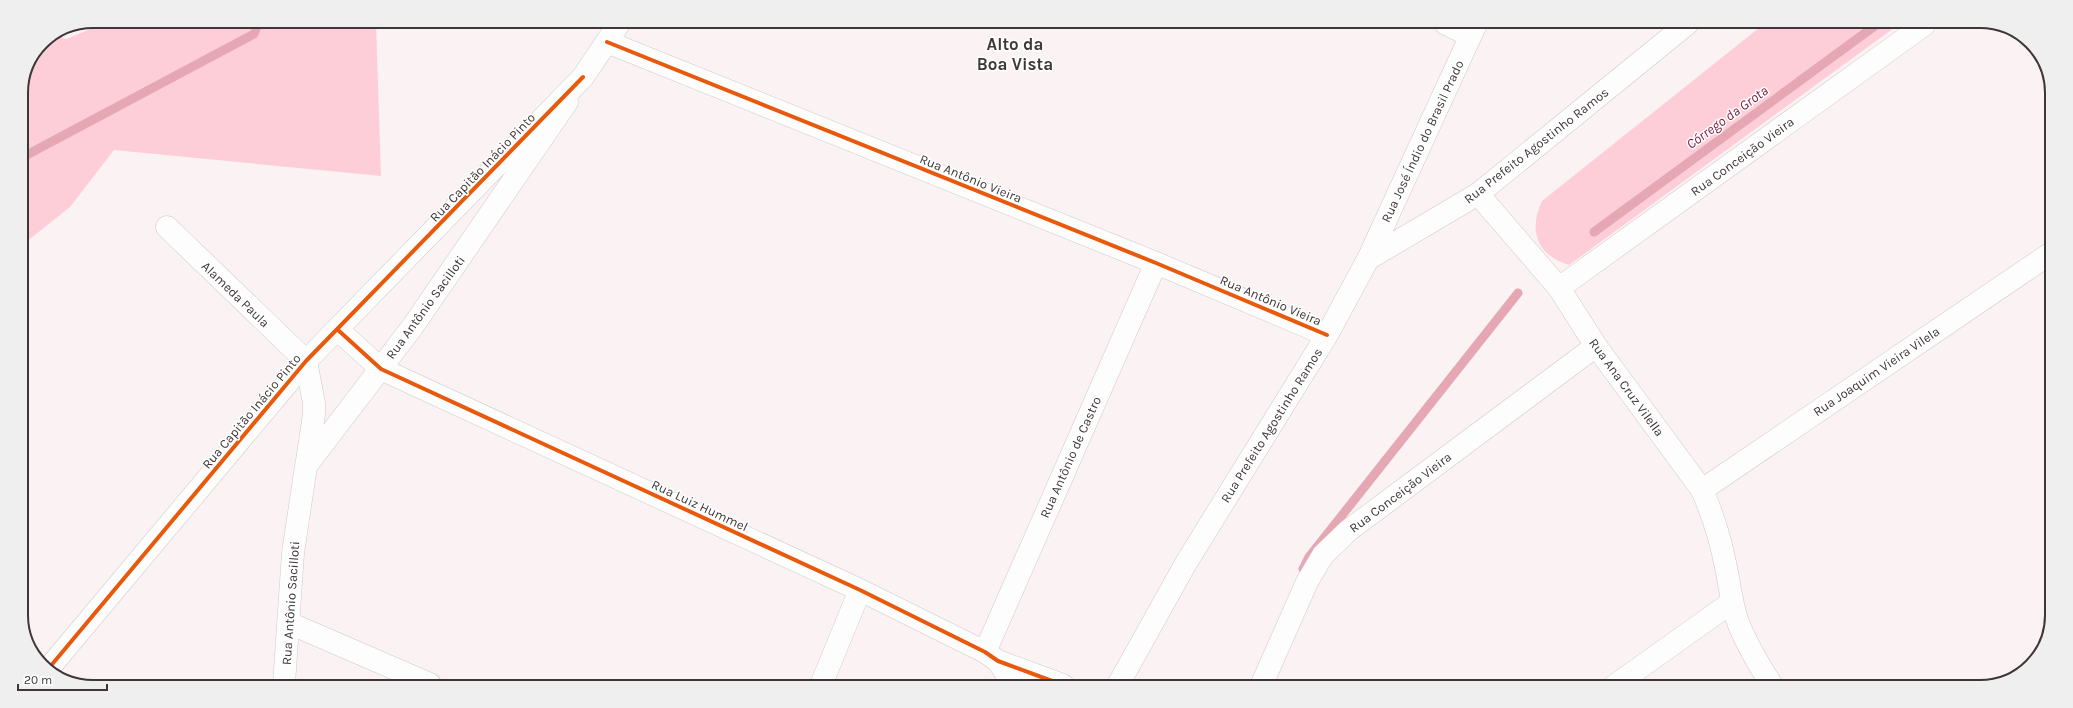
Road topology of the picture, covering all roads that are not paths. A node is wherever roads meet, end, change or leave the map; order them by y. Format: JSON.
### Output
{"nodes":[{"id":1,"x":616,"y":28,"type":"edge"},
{"id":2,"x":1682,"y":28,"type":"edge"},
{"id":3,"x":1920,"y":28,"type":"edge"},
{"id":4,"x":1473,"y":30,"type":"edge"},
{"id":5,"x":607,"y":42,"type":"junction"},
{"id":6,"x":583,"y":77,"type":"junction"},
{"id":7,"x":1478,"y":194,"type":"junction"},
{"id":8,"x":167,"y":227,"type":"dead end"},
{"id":9,"x":2045,"y":257,"type":"edge"},
{"id":10,"x":1368,"y":259,"type":"junction"},
{"id":11,"x":1156,"y":263,"type":"junction"},
{"id":12,"x":1559,"y":288,"type":"junction"},
{"id":13,"x":338,"y":330,"type":"junction"},
{"id":14,"x":1327,"y":335,"type":"junction"},
{"id":15,"x":1596,"y":346,"type":"junction"},
{"id":16,"x":306,"y":361,"type":"junction"},
{"id":17,"x":381,"y":369,"type":"junction"},
{"id":18,"x":306,"y":466,"type":"junction"},
{"id":19,"x":1702,"y":490,"type":"junction"},
{"id":20,"x":860,"y":590,"type":"junction"},
{"id":21,"x":1732,"y":602,"type":"junction"},
{"id":22,"x":289,"y":623,"type":"junction"},
{"id":23,"x":992,"y":656,"type":"junction"},
{"id":24,"x":52,"y":665,"type":"edge"},
{"id":25,"x":284,"y":680,"type":"edge"},
{"id":26,"x":421,"y":680,"type":"edge"},
{"id":27,"x":823,"y":680,"type":"edge"},
{"id":28,"x":1009,"y":680,"type":"edge"},
{"id":29,"x":1050,"y":680,"type":"edge"},
{"id":30,"x":1121,"y":680,"type":"edge"},
{"id":31,"x":1264,"y":680,"type":"edge"},
{"id":32,"x":1622,"y":680,"type":"edge"},
{"id":33,"x":1769,"y":680,"type":"edge"}],
"edges":[{"from":1,"to":5,"type":"street","name":"Rua Antônio Sacilloti"},
{"from":2,"to":7,"type":"street","name":"Rua Prefeito Agostinho Ramos"},
{"from":3,"to":12,"type":"street","name":"Rua Conceição Vieira"},
{"from":4,"to":10,"type":"street","name":"Rua José Índio do Brasil Prado"},
{"from":5,"to":6,"type":"street","name":"Rua Antônio Sacilloti"},
{"from":5,"to":11,"type":"street","name":"Rua Antônio Vieira"},
{"from":6,"to":13,"type":"street","name":"Rua Capitão Inácio Pinto"},
{"from":6,"to":17,"type":"street","name":"Rua Antônio Sacilloti"},
{"from":7,"to":10,"type":"street","name":"Rua Prefeito Agostinho Ramos"},
{"from":7,"to":12,"type":"street","name":"Rua Ana Cruz Vilella"},
{"from":8,"to":16,"type":"street","name":"Alameda Paula"},
{"from":9,"to":19,"type":"street","name":"Rua Joaquim Vieira Vilela"},
{"from":10,"to":14,"type":"street","name":"Rua Prefeito Agostinho Ramos"},
{"from":11,"to":14,"type":"street","name":"Rua Antônio Vieira"},
{"from":11,"to":23,"type":"street","name":"Rua Antônio de Castro"},
{"from":12,"to":15,"type":"street","name":"Rua Ana Cruz Vilella"},
{"from":13,"to":16,"type":"street","name":"Rua Capitão Inácio Pinto"},
{"from":13,"to":17,"type":"street","name":"Rua Luiz Hummel"},
{"from":14,"to":30,"type":"street","name":"Rua Prefeito Agostinho Ramos"},
{"from":15,"to":19,"type":"street","name":"Rua Ana Cruz Vilella"},
{"from":15,"to":31,"type":"street","name":"Rua Conceição Vieira"},
{"from":16,"to":18,"type":"street"},
{"from":16,"to":24,"type":"street","name":"Rua Capitão Inácio Pinto"},
{"from":17,"to":18,"type":"street","name":"Rua Antônio Sacilloti"},
{"from":17,"to":20,"type":"street","name":"Rua Luiz Hummel"},
{"from":18,"to":22,"type":"street","name":"Rua Antônio Sacilloti"},
{"from":19,"to":21,"type":"street","name":"Rua Ana Cruz Vilella"},
{"from":20,"to":23,"type":"street","name":"Rua Luiz Hummel"},
{"from":20,"to":27,"type":"street"},
{"from":21,"to":32,"type":"street"},
{"from":21,"to":33,"type":"street","name":"Rua Ana Cruz Vilella"},
{"from":22,"to":25,"type":"street","name":"Rua Antônio Sacilloti"},
{"from":22,"to":26,"type":"street"},
{"from":23,"to":28,"type":"street"},
{"from":23,"to":29,"type":"street","name":"Rua Luiz Hummel"}]}
